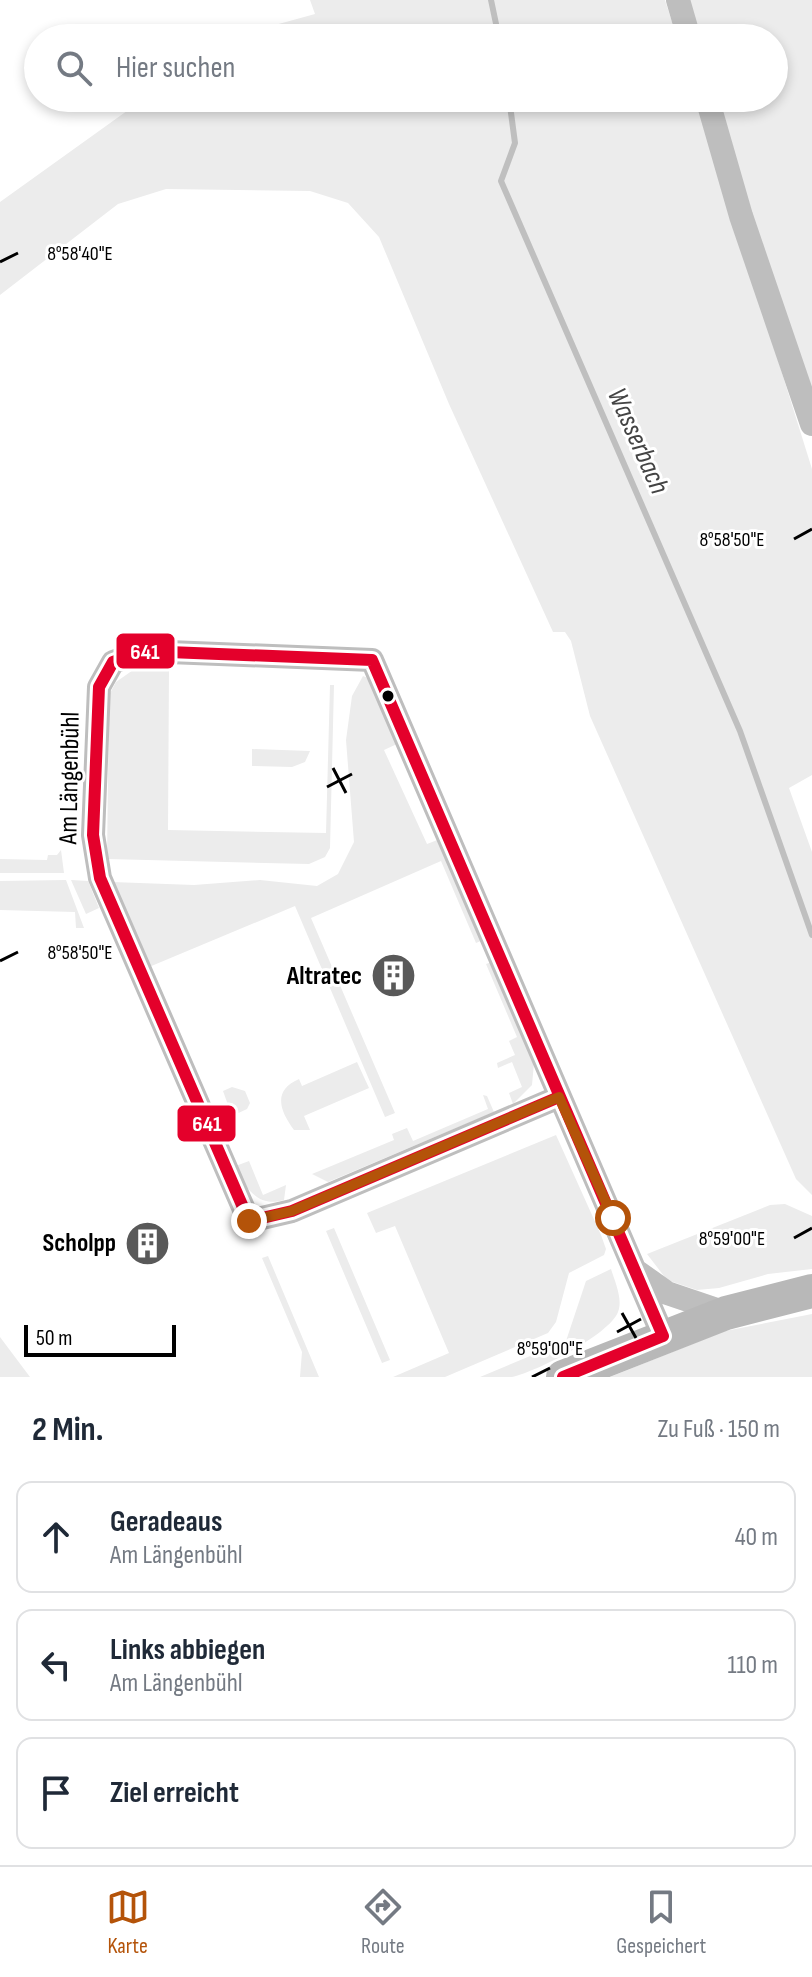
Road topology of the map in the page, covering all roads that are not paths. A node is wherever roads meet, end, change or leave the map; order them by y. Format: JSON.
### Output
{"nodes":[{"id":1,"x":678,"y":0,"type":"edge"},
{"id":2,"x":685,"y":24,"type":"edge"},
{"id":3,"x":711,"y":112,"type":"edge"},
{"id":4,"x":812,"y":424,"type":"edge"},
{"id":5,"x":559,"y":1097,"type":"junction"},
{"id":6,"x":636,"y":1271,"type":"junction"},
{"id":7,"x":812,"y":1291,"type":"edge"},
{"id":8,"x":726,"y":1313,"type":"junction"},
{"id":9,"x":663,"y":1336,"type":"junction"},
{"id":10,"x":563,"y":1377,"type":"edge"}],
"edges":[{"from":1,"to":2,"type":"street"},
{"from":3,"to":4,"type":"street"},
{"from":5,"to":5,"type":"street","name":"Am Längenbühl"},
{"from":5,"to":6,"type":"street","name":"Am Längenbühl"},
{"from":6,"to":8,"type":"street"},
{"from":6,"to":9,"type":"street","name":"Am Längenbühl"},
{"from":7,"to":8,"type":"main road"},
{"from":8,"to":9,"type":"main road"},
{"from":9,"to":10,"type":"main road"}]}
